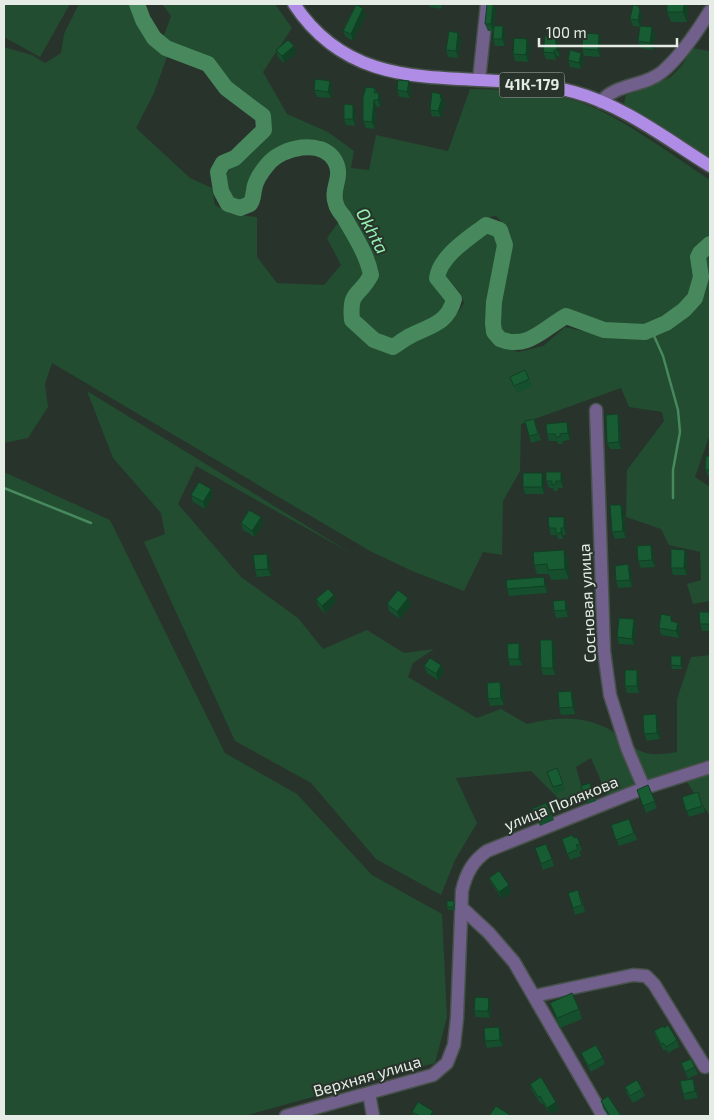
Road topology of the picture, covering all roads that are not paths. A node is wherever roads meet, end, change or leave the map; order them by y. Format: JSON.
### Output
{"nodes":[{"id":1,"x":294,"y":4,"type":"edge"},
{"id":2,"x":487,"y":4,"type":"edge"},
{"id":3,"x":710,"y":4,"type":"edge"},
{"id":4,"x":710,"y":10,"type":"edge"},
{"id":5,"x":479,"y":80,"type":"junction"},
{"id":6,"x":601,"y":102,"type":"junction"},
{"id":7,"x":710,"y":166,"type":"edge"},
{"id":8,"x":596,"y":410,"type":"dead end"},
{"id":9,"x":710,"y":767,"type":"edge"},
{"id":10,"x":644,"y":788,"type":"junction"},
{"id":11,"x":461,"y":907,"type":"junction"},
{"id":12,"x":534,"y":996,"type":"junction"},
{"id":13,"x":705,"y":1067,"type":"dead end"},
{"id":14,"x":369,"y":1093,"type":"junction"},
{"id":15,"x":286,"y":1116,"type":"edge"},
{"id":16,"x":373,"y":1116,"type":"edge"},
{"id":17,"x":603,"y":1116,"type":"edge"}],
"edges":[{"from":1,"to":5,"type":"main road","number":"41К-179"},
{"from":2,"to":5,"type":"street"},
{"from":3,"to":4,"type":"street"},
{"from":4,"to":6,"type":"street"},
{"from":5,"to":6,"type":"main road","number":"41К-179"},
{"from":6,"to":7,"type":"main road","number":"41К-179"},
{"from":8,"to":10,"type":"street","name":"Сосновая улица"},
{"from":9,"to":10,"type":"street","name":"улица Полякова"},
{"from":10,"to":11,"type":"street","name":"улица Полякова"},
{"from":11,"to":12,"type":"street"},
{"from":11,"to":14,"type":"street","name":"Верхняя улица"},
{"from":12,"to":13,"type":"street"},
{"from":12,"to":17,"type":"street"},
{"from":14,"to":15,"type":"street","name":"Верхняя улица"},
{"from":14,"to":16,"type":"street"}]}
